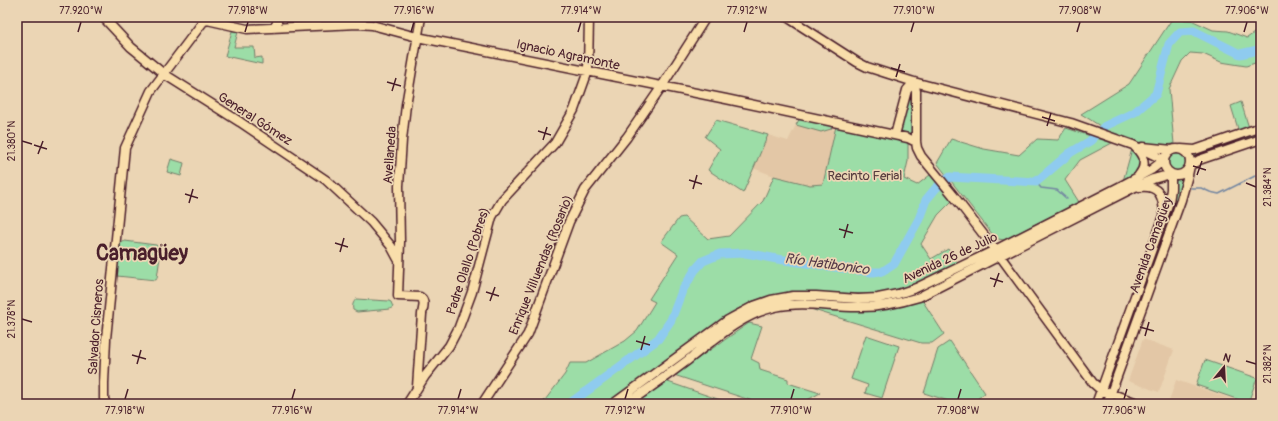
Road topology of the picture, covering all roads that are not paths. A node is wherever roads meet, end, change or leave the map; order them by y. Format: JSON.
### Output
{"nodes":[{"id":1,"x":103,"y":17,"type":"edge"},
{"id":2,"x":277,"y":17,"type":"edge"},
{"id":3,"x":421,"y":17,"type":"edge"},
{"id":4,"x":589,"y":17,"type":"edge"},
{"id":5,"x":706,"y":17,"type":"edge"},
{"id":6,"x":787,"y":17,"type":"edge"},
{"id":7,"x":212,"y":19,"type":"edge"},
{"id":8,"x":274,"y":28,"type":"junction"},
{"id":9,"x":417,"y":37,"type":"junction"},
{"id":10,"x":588,"y":71,"type":"junction"},
{"id":11,"x":164,"y":74,"type":"junction"},
{"id":12,"x":914,"y":82,"type":"junction"},
{"id":13,"x":662,"y":86,"type":"junction"},
{"id":14,"x":1261,"y":127,"type":"edge"},
{"id":15,"x":895,"y":135,"type":"junction"},
{"id":16,"x":1261,"y":139,"type":"edge"},
{"id":17,"x":916,"y":142,"type":"junction"},
{"id":18,"x":1133,"y":145,"type":"junction"},
{"id":19,"x":1181,"y":149,"type":"junction"},
{"id":20,"x":1172,"y":150,"type":"junction"},
{"id":21,"x":1164,"y":160,"type":"junction"},
{"id":22,"x":1190,"y":166,"type":"junction"},
{"id":23,"x":1171,"y":174,"type":"junction"},
{"id":24,"x":1136,"y":178,"type":"junction"},
{"id":25,"x":1135,"y":187,"type":"junction"},
{"id":26,"x":1164,"y":215,"type":"junction"},
{"id":27,"x":400,"y":242,"type":"junction"},
{"id":28,"x":391,"y":246,"type":"junction"},
{"id":29,"x":998,"y":253,"type":"junction"},
{"id":30,"x":399,"y":260,"type":"junction"},
{"id":31,"x":417,"y":388,"type":"junction"},
{"id":32,"x":1099,"y":397,"type":"edge"},
{"id":33,"x":1110,"y":401,"type":"edge"},
{"id":34,"x":106,"y":404,"type":"edge"},
{"id":35,"x":407,"y":404,"type":"edge"},
{"id":36,"x":482,"y":404,"type":"edge"},
{"id":37,"x":614,"y":404,"type":"edge"},
{"id":38,"x":626,"y":404,"type":"edge"},
{"id":39,"x":1140,"y":404,"type":"edge"}],
"edges":[{"from":1,"to":11,"type":"main road","name":"General Gómez"},
{"from":2,"to":8,"type":"main road"},
{"from":3,"to":9,"type":"main road","name":"Avellaneda"},
{"from":4,"to":10,"type":"main road","name":"Padre Olallo (Pobres)"},
{"from":5,"to":13,"type":"main road","name":"Enrique Villuendas (Rosario)"},
{"from":6,"to":12,"type":"main road"},
{"from":7,"to":8,"type":"main road","name":"Ignacio Agramonte"},
{"from":7,"to":11,"type":"main road","name":"Salvador Cisneros"},
{"from":8,"to":9,"type":"main road","name":"Ignacio Agramonte"},
{"from":9,"to":10,"type":"main road","name":"Ignacio Agramonte"},
{"from":9,"to":27,"type":"main road","name":"Avellaneda"},
{"from":10,"to":13,"type":"main road","name":"Ignacio Agramonte"},
{"from":10,"to":31,"type":"main road","name":"Padre Olallo (Pobres)"},
{"from":11,"to":28,"type":"main road","name":"General Gómez"},
{"from":11,"to":34,"type":"main road","name":"Salvador Cisneros"},
{"from":12,"to":15,"type":"main road"},
{"from":12,"to":17,"type":"main road"},
{"from":12,"to":18,"type":"main road"},
{"from":13,"to":15,"type":"main road","name":"Ignacio Agramonte"},
{"from":13,"to":36,"type":"main road","name":"Enrique Villuendas (Rosario)"},
{"from":14,"to":19,"type":"main road"},
{"from":15,"to":17,"type":"main road","name":"Ignacio Agramonte"},
{"from":16,"to":22,"type":"main road"},
{"from":17,"to":29,"type":"main road"},
{"from":18,"to":20,"type":"main road"},
{"from":18,"to":21,"type":"main road"},
{"from":18,"to":24,"type":"main road"},
{"from":19,"to":20,"type":"main road"},
{"from":19,"to":22,"type":"main road"},
{"from":20,"to":21,"type":"main road"},
{"from":21,"to":23,"type":"main road"},
{"from":21,"to":24,"type":"main road","name":"Avenida 26 de Julio"},
{"from":22,"to":23,"type":"main road"},
{"from":22,"to":33,"type":"main road","name":"Avenida Camagüey"},
{"from":23,"to":25,"type":"main road","name":"Avenida 26 de Julio"},
{"from":23,"to":26,"type":"main road","name":"Avenida Camagüey"},
{"from":24,"to":29,"type":"main road","name":"Avenida 26 de Julio"},
{"from":25,"to":26,"type":"main road"},
{"from":25,"to":29,"type":"main road","name":"Avenida 26 de Julio"},
{"from":26,"to":32,"type":"main road","name":"Avenida Camagüey"},
{"from":27,"to":28,"type":"main road"},
{"from":27,"to":30,"type":"main road","name":"Avellaneda"},
{"from":28,"to":30,"type":"main road","name":"General Gómez"},
{"from":29,"to":32,"type":"main road"},
{"from":29,"to":37,"type":"main road","name":"Avenida 26 de Julio"},
{"from":29,"to":38,"type":"main road","name":"Avenida 26 de Julio"},
{"from":30,"to":31,"type":"main road","name":"Avellaneda"},
{"from":31,"to":35,"type":"main road","name":"Padre Olallo (Pobres)"},
{"from":32,"to":33,"type":"main road"},
{"from":33,"to":39,"type":"main road"}]}
